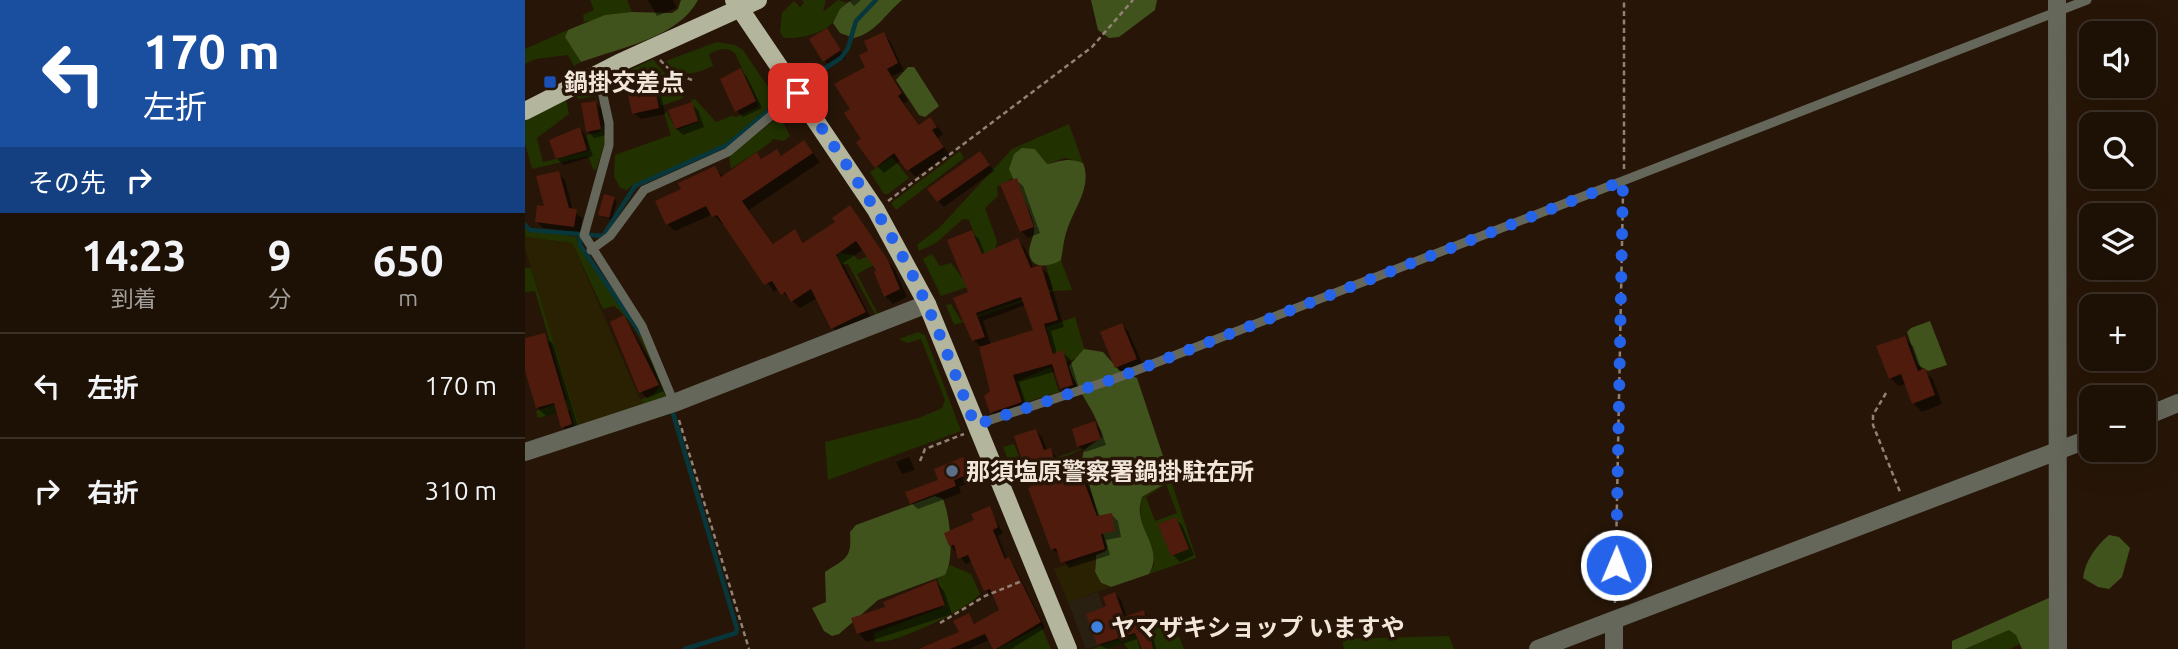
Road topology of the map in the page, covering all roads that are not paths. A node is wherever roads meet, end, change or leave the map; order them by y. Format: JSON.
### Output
{"nodes":[{"id":1,"x":758,"y":0,"type":"edge"},
{"id":2,"x":2087,"y":0,"type":"edge"},
{"id":3,"x":738,"y":5,"type":"edge"},
{"id":4,"x":2058,"y":6,"type":"edge"},
{"id":5,"x":598,"y":73,"type":"junction"},
{"id":6,"x":798,"y":93,"type":"junction"},
{"id":7,"x":525,"y":111,"type":"edge"},
{"id":8,"x":591,"y":250,"type":"junction"},
{"id":9,"x":927,"y":304,"type":"junction"},
{"id":10,"x":674,"y":403,"type":"junction"},
{"id":11,"x":2178,"y":403,"type":"edge"},
{"id":12,"x":2156,"y":412,"type":"edge"},
{"id":13,"x":976,"y":427,"type":"junction"},
{"id":14,"x":2079,"y":442,"type":"edge"},
{"id":15,"x":2056,"y":451,"type":"junction"},
{"id":16,"x":525,"y":452,"type":"edge"},
{"id":17,"x":1614,"y":620,"type":"junction"},
{"id":18,"x":1068,"y":649,"type":"edge"},
{"id":19,"x":1538,"y":649,"type":"edge"},
{"id":20,"x":1614,"y":649,"type":"edge"},
{"id":21,"x":2059,"y":649,"type":"edge"}],
"edges":[{"from":1,"to":3,"type":"main road"},
{"from":2,"to":4,"type":"lane"},
{"from":3,"to":5,"type":"main road"},
{"from":3,"to":6,"type":"main road"},
{"from":4,"to":13,"type":"lane"},
{"from":4,"to":15,"type":"street"},
{"from":5,"to":7,"type":"main road"},
{"from":5,"to":8,"type":"lane"},
{"from":6,"to":8,"type":"lane"},
{"from":6,"to":9,"type":"main road"},
{"from":8,"to":10,"type":"lane"},
{"from":9,"to":10,"type":"street"},
{"from":9,"to":13,"type":"main road"},
{"from":10,"to":16,"type":"street"},
{"from":11,"to":12,"type":"street"},
{"from":13,"to":18,"type":"main road"},
{"from":14,"to":15,"type":"street"},
{"from":15,"to":17,"type":"street"},
{"from":15,"to":21,"type":"street"},
{"from":17,"to":19,"type":"street"},
{"from":17,"to":20,"type":"street"}]}
